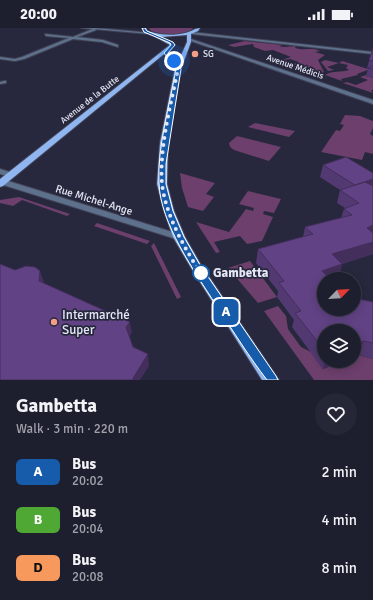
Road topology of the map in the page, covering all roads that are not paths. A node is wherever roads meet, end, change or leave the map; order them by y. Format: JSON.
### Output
{"nodes":[{"id":1,"x":83,"y":28,"type":"edge"},
{"id":2,"x":144,"y":28,"type":"edge"},
{"id":3,"x":198,"y":28,"type":"edge"},
{"id":4,"x":95,"y":29,"type":"junction"},
{"id":5,"x":112,"y":30,"type":"junction"},
{"id":6,"x":190,"y":33,"type":"junction"},
{"id":7,"x":151,"y":34,"type":"junction"},
{"id":8,"x":46,"y":35,"type":"dead end"},
{"id":9,"x":73,"y":38,"type":"junction"},
{"id":10,"x":189,"y":42,"type":"junction"},
{"id":11,"x":118,"y":46,"type":"dead end"},
{"id":12,"x":373,"y":53,"type":"edge"},
{"id":13,"x":170,"y":57,"type":"junction"},
{"id":14,"x":0,"y":58,"type":"edge"},
{"id":15,"x":178,"y":69,"type":"junction"},
{"id":16,"x":373,"y":102,"type":"edge"},
{"id":17,"x":0,"y":171,"type":"edge"},
{"id":18,"x":10,"y":175,"type":"junction"},
{"id":19,"x":1,"y":183,"type":"edge"},
{"id":20,"x":179,"y":237,"type":"junction"},
{"id":21,"x":271,"y":380,"type":"edge"}],
"edges":[{"from":1,"to":4,"type":"street"},
{"from":2,"to":5,"type":"street"},
{"from":2,"to":7,"type":"main road"},
{"from":3,"to":6,"type":"main road"},
{"from":4,"to":5,"type":"street"},
{"from":4,"to":9,"type":"street"},
{"from":5,"to":7,"type":"street"},
{"from":6,"to":7,"type":"main road"},
{"from":6,"to":10,"type":"main road"},
{"from":6,"to":12,"type":"street"},
{"from":7,"to":13,"type":"main road"},
{"from":8,"to":9,"type":"street"},
{"from":9,"to":11,"type":"street"},
{"from":9,"to":14,"type":"street"},
{"from":10,"to":15,"type":"main road"},
{"from":10,"to":16,"type":"street","name":"Avenue Médicis"},
{"from":13,"to":15,"type":"main road"},
{"from":13,"to":18,"type":"main road","name":"Avenue de la Butte"},
{"from":15,"to":20,"type":"main road"},
{"from":17,"to":18,"type":"street"},
{"from":18,"to":19,"type":"main road","name":"Avenue de la Butte"},
{"from":19,"to":20,"type":"street","name":"Rue Michel-Ange"},
{"from":20,"to":21,"type":"main road"}]}
